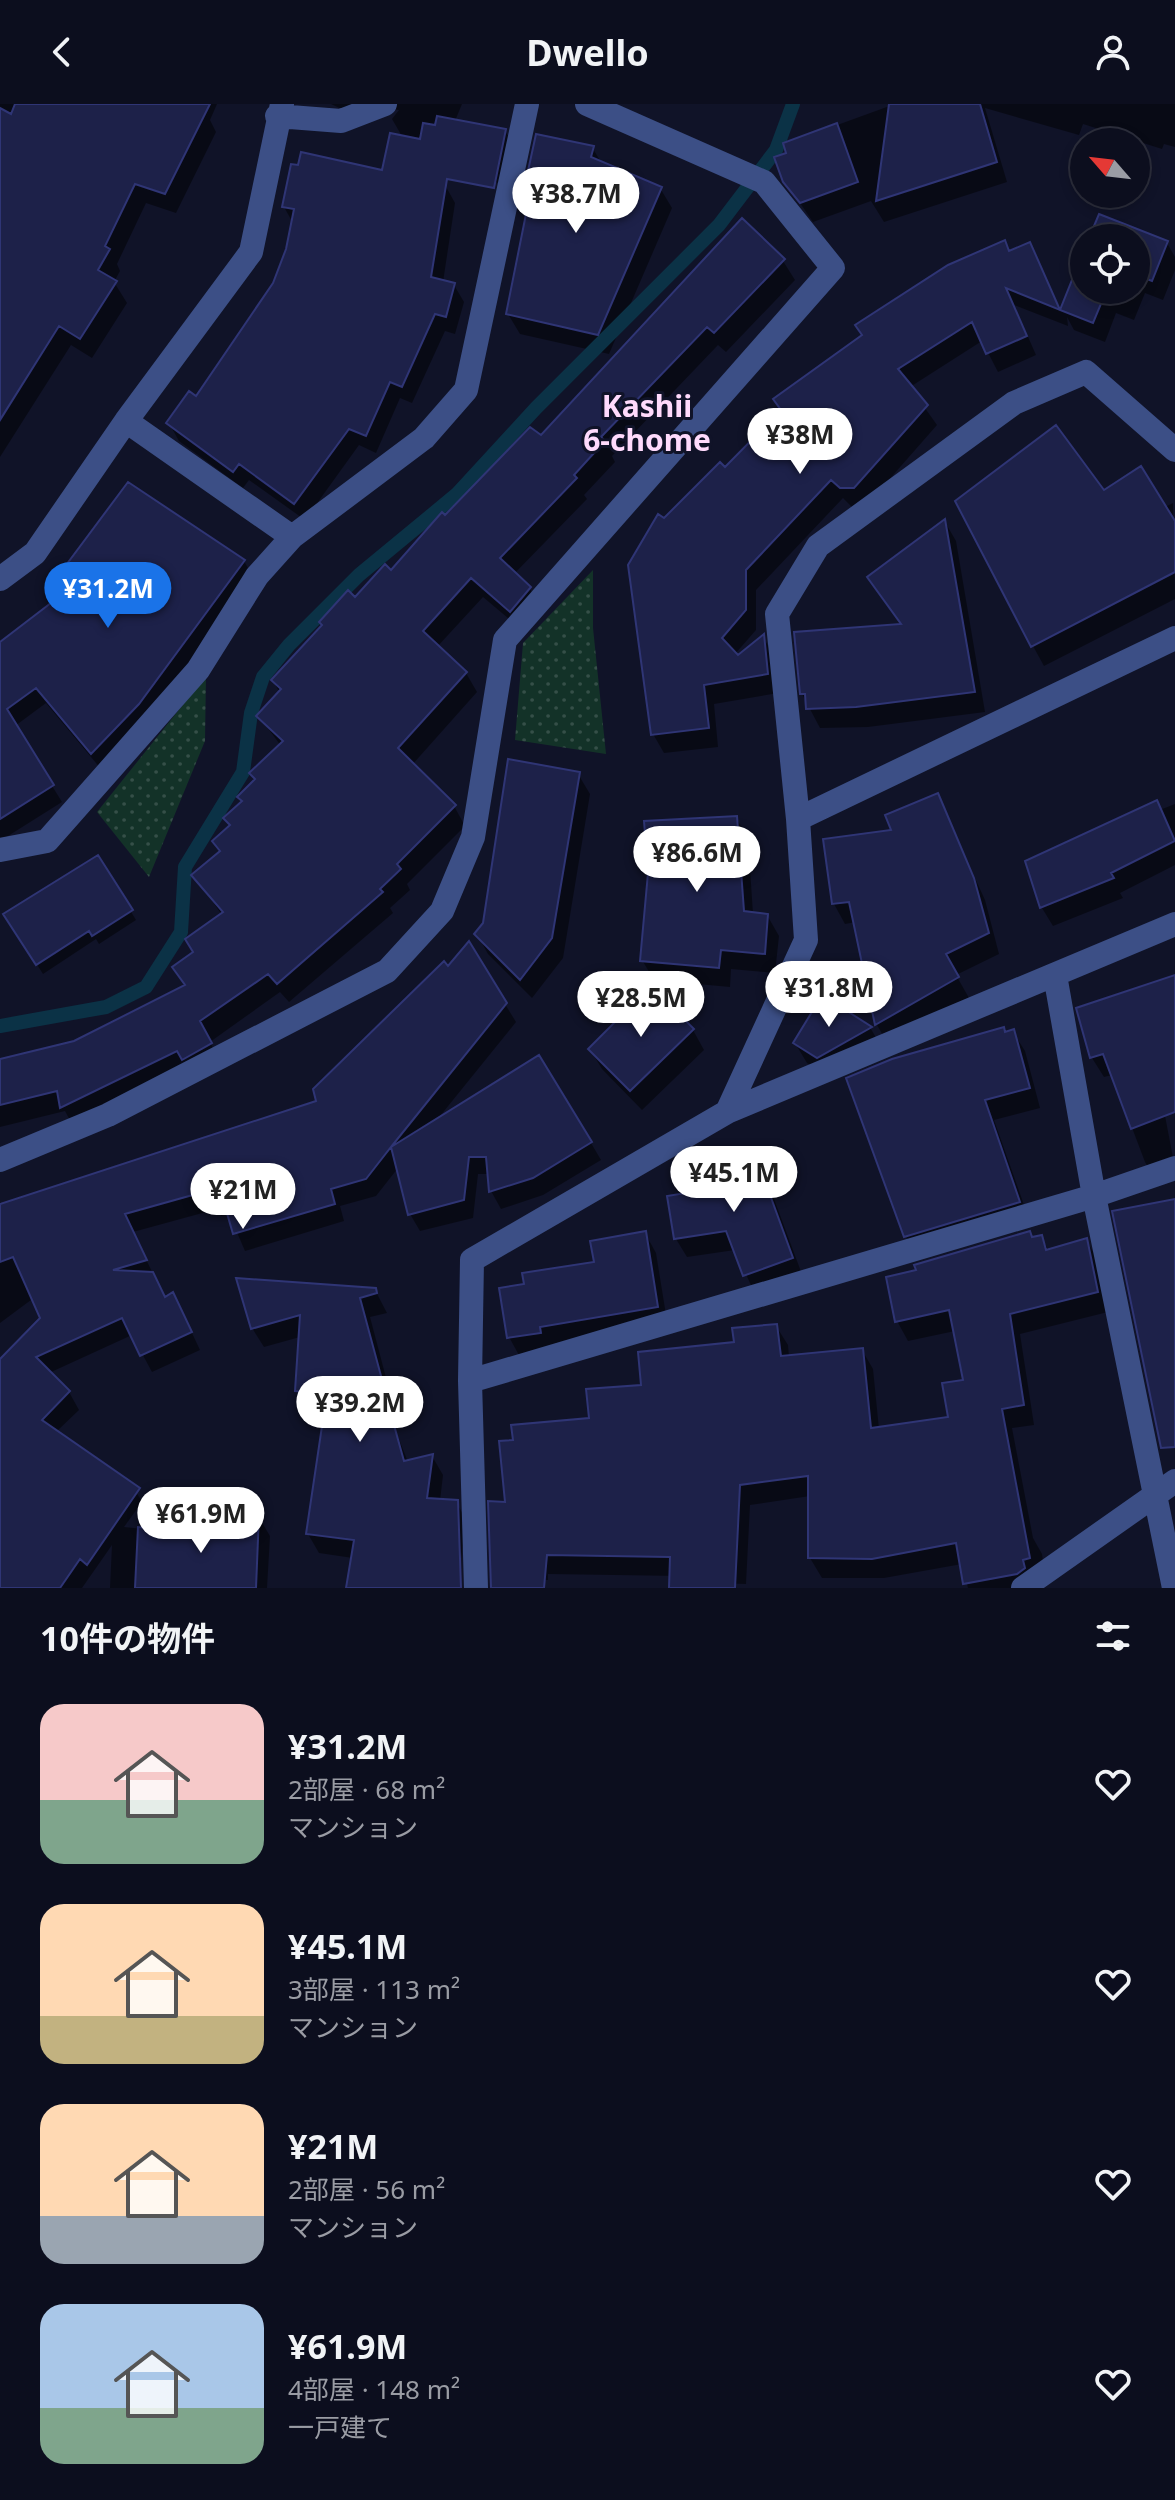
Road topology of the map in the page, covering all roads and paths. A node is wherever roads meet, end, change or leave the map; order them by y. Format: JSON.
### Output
{"nodes":[{"id":1,"x":385,"y":104,"type":"edge"},
{"id":2,"x":527,"y":104,"type":"edge"},
{"id":3,"x":587,"y":104,"type":"edge"},
{"id":4,"x":280,"y":110,"type":"edge"},
{"id":5,"x":126,"y":421,"type":"junction"},
{"id":6,"x":1175,"y":450,"type":"edge"},
{"id":7,"x":292,"y":537,"type":"junction"},
{"id":8,"x":0,"y":579,"type":"edge"},
{"id":9,"x":1175,"y":638,"type":"edge"},
{"id":10,"x":798,"y":819,"type":"junction"},
{"id":11,"x":0,"y":850,"type":"edge"},
{"id":12,"x":1175,"y":924,"type":"edge"},
{"id":13,"x":1055,"y":975,"type":"junction"},
{"id":14,"x":727,"y":1112,"type":"junction"},
{"id":15,"x":0,"y":1160,"type":"edge"},
{"id":16,"x":1175,"y":1168,"type":"edge"},
{"id":17,"x":1094,"y":1196,"type":"junction"},
{"id":18,"x":470,"y":1381,"type":"junction"},
{"id":19,"x":1175,"y":1481,"type":"edge"},
{"id":20,"x":1156,"y":1498,"type":"junction"},
{"id":21,"x":479,"y":1587,"type":"edge"},
{"id":22,"x":1023,"y":1588,"type":"edge"},
{"id":23,"x":1174,"y":1588,"type":"edge"}],
"edges":[{"from":1,"to":4,"type":"street"},
{"from":2,"to":7,"type":"street"},
{"from":3,"to":15,"type":"street"},
{"from":4,"to":5,"type":"street"},
{"from":5,"to":7,"type":"street"},
{"from":5,"to":8,"type":"street"},
{"from":6,"to":10,"type":"street"},
{"from":7,"to":11,"type":"street"},
{"from":9,"to":10,"type":"street"},
{"from":10,"to":14,"type":"street"},
{"from":12,"to":13,"type":"street"},
{"from":13,"to":14,"type":"street"},
{"from":13,"to":17,"type":"street"},
{"from":14,"to":18,"type":"street"},
{"from":16,"to":17,"type":"street"},
{"from":17,"to":18,"type":"street"},
{"from":17,"to":20,"type":"street"},
{"from":18,"to":21,"type":"street"},
{"from":19,"to":20,"type":"street"},
{"from":20,"to":22,"type":"street"},
{"from":20,"to":23,"type":"street"}]}
